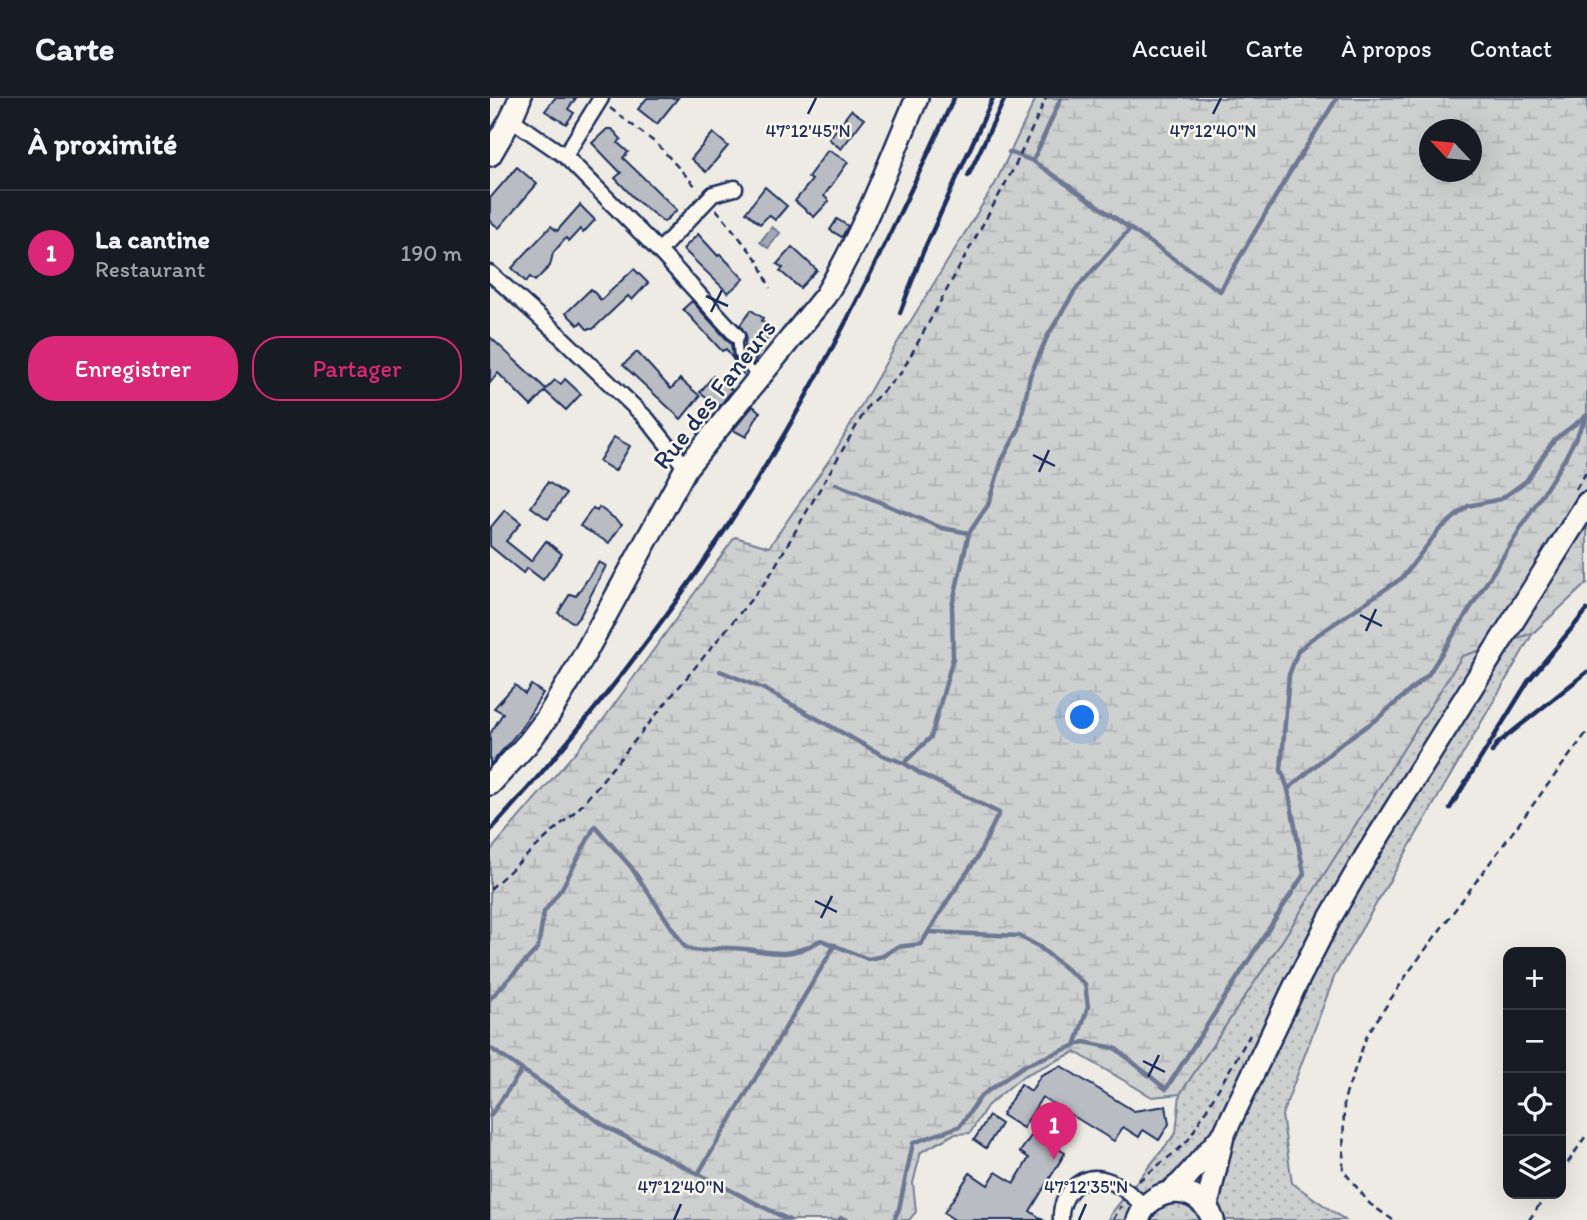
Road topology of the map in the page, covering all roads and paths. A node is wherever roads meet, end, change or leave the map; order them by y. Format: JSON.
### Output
{"nodes":[{"id":1,"x":520,"y":98,"type":"edge"},
{"id":2,"x":917,"y":98,"type":"edge"},
{"id":3,"x":1046,"y":98,"type":"edge"},
{"id":4,"x":600,"y":99,"type":"edge"},
{"id":5,"x":511,"y":119,"type":"junction"},
{"id":6,"x":490,"y":155,"type":"edge"},
{"id":7,"x":565,"y":156,"type":"junction"},
{"id":8,"x":735,"y":188,"type":"dead end"},
{"id":9,"x":708,"y":199,"type":"junction"},
{"id":10,"x":659,"y":251,"type":"junction"},
{"id":11,"x":490,"y":273,"type":"edge"},
{"id":12,"x":770,"y":288,"type":"dead end"},
{"id":13,"x":737,"y":336,"type":"joint"},
{"id":14,"x":757,"y":378,"type":"junction"},
{"id":15,"x":686,"y":468,"type":"junction"},
{"id":16,"x":1587,"y":503,"type":"edge"},
{"id":17,"x":1587,"y":732,"type":"edge"},
{"id":18,"x":490,"y":784,"type":"edge"},
{"id":19,"x":490,"y":890,"type":"edge"},
{"id":20,"x":1587,"y":1135,"type":"edge"},
{"id":21,"x":1223,"y":1136,"type":"junction"},
{"id":22,"x":1566,"y":1166,"type":"edge"},
{"id":23,"x":1170,"y":1192,"type":"junction"},
{"id":24,"x":1544,"y":1199,"type":"edge"},
{"id":25,"x":1210,"y":1213,"type":"edge"},
{"id":26,"x":1142,"y":1214,"type":"edge"},
{"id":27,"x":1061,"y":1220,"type":"edge"},
{"id":28,"x":1393,"y":1220,"type":"edge"},
{"id":29,"x":1529,"y":1220,"type":"edge"}],
"edges":[{"from":1,"to":5,"type":"main road"},
{"from":2,"to":14,"type":"main road","name":"Rue des Faneurs"},
{"from":3,"to":19,"type":"path"},
{"from":4,"to":7,"type":"street"},
{"from":4,"to":9,"type":"path"},
{"from":5,"to":6,"type":"main road"},
{"from":5,"to":7,"type":"street"},
{"from":7,"to":10,"type":"street"},
{"from":8,"to":9,"type":"street"},
{"from":9,"to":10,"type":"street"},
{"from":9,"to":12,"type":"path"},
{"from":10,"to":13,"type":"street"},
{"from":11,"to":15,"type":"street"},
{"from":13,"to":14,"type":"lane"},
{"from":14,"to":15,"type":"main road","name":"Rue des Faneurs"},
{"from":15,"to":18,"type":"main road","name":"Rue des Faneurs"},
{"from":16,"to":21,"type":"main road"},
{"from":17,"to":28,"type":"path"},
{"from":20,"to":22,"type":"path"},
{"from":21,"to":23,"type":"main road"},
{"from":21,"to":25,"type":"main road"},
{"from":23,"to":25,"type":"main road"},
{"from":23,"to":26,"type":"main road"},
{"from":24,"to":29,"type":"path"},
{"from":26,"to":27,"type":"street"}]}
